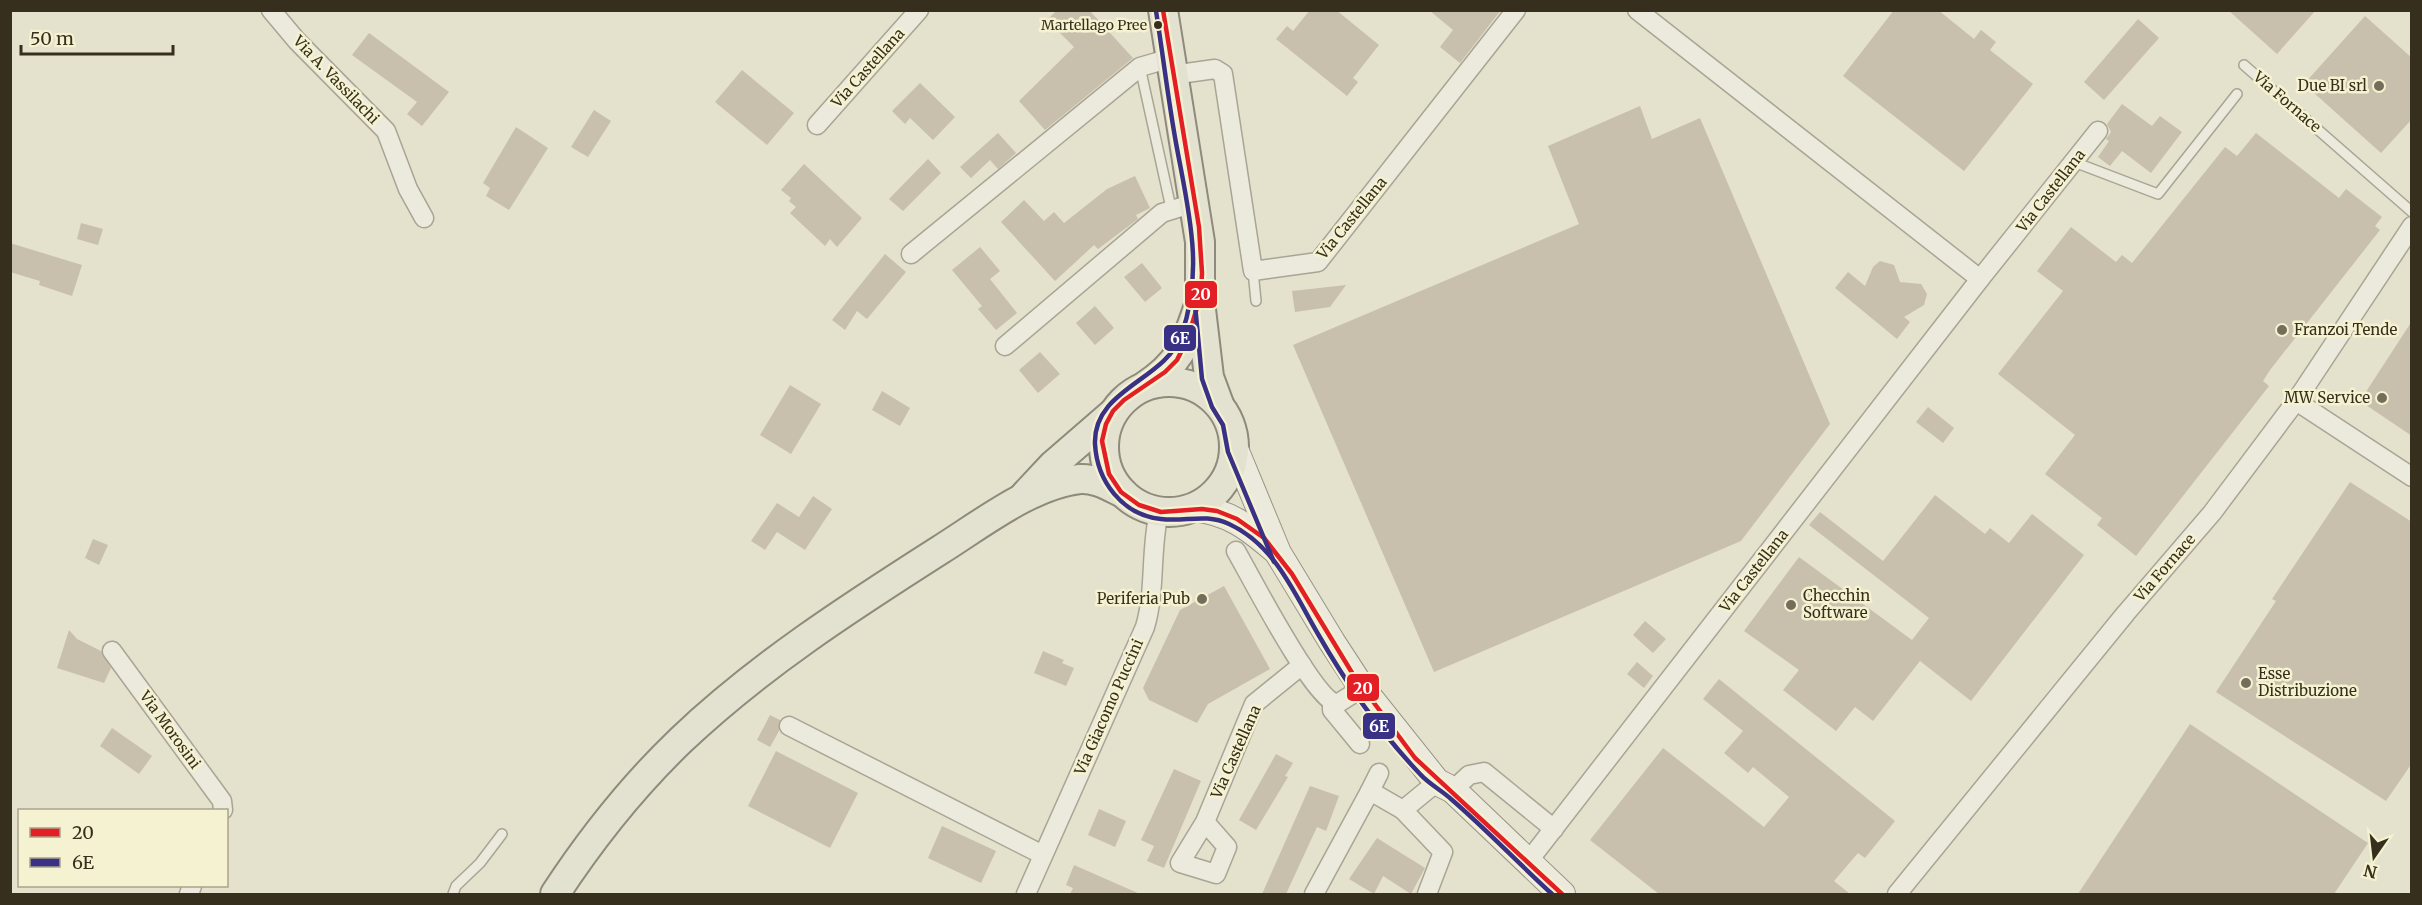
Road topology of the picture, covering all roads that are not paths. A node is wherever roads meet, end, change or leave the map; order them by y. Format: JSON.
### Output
{"nodes":[{"id":1,"x":271,"y":10,"type":"edge"},
{"id":2,"x":919,"y":10,"type":"edge"},
{"id":3,"x":1163,"y":10,"type":"edge"},
{"id":4,"x":1516,"y":10,"type":"edge"},
{"id":5,"x":1637,"y":10,"type":"edge"},
{"id":6,"x":2244,"y":64,"type":"dead end"},
{"id":7,"x":1172,"y":66,"type":"junction"},
{"id":8,"x":1140,"y":67,"type":"junction"},
{"id":9,"x":2237,"y":94,"type":"dead end"},
{"id":10,"x":817,"y":125,"type":"dead end"},
{"id":11,"x":2098,"y":130,"type":"dead end"},
{"id":12,"x":2074,"y":162,"type":"junction"},
{"id":13,"x":1183,"y":206,"type":"junction"},
{"id":14,"x":2412,"y":212,"type":"edge"},
{"id":15,"x":424,"y":218,"type":"dead end"},
{"id":16,"x":2412,"y":226,"type":"edge"},
{"id":17,"x":911,"y":254,"type":"dead end"},
{"id":18,"x":1253,"y":271,"type":"junction"},
{"id":19,"x":1980,"y":279,"type":"junction"},
{"id":20,"x":1200,"y":300,"type":"junction"},
{"id":21,"x":1256,"y":301,"type":"dead end"},
{"id":22,"x":1005,"y":346,"type":"dead end"},
{"id":23,"x":1145,"y":386,"type":"junction"},
{"id":24,"x":2296,"y":401,"type":"junction"},
{"id":25,"x":1219,"y":404,"type":"junction"},
{"id":26,"x":1113,"y":413,"type":"junction"},
{"id":27,"x":1235,"y":449,"type":"junction"},
{"id":28,"x":2412,"y":477,"type":"edge"},
{"id":29,"x":1123,"y":493,"type":"junction"},
{"id":30,"x":1021,"y":498,"type":"junction"},
{"id":31,"x":1194,"y":508,"type":"junction"},
{"id":32,"x":1159,"y":512,"type":"junction"},
{"id":33,"x":1236,"y":551,"type":"dead end"},
{"id":34,"x":1278,"y":553,"type":"junction"},
{"id":35,"x":112,"y":651,"type":"dead end"},
{"id":36,"x":1302,"y":665,"type":"junction"},
{"id":37,"x":1362,"y":688,"type":"junction"},
{"id":38,"x":1332,"y":703,"type":"junction"},
{"id":39,"x":789,"y":726,"type":"dead end"},
{"id":40,"x":1360,"y":744,"type":"dead end"},
{"id":41,"x":1379,"y":773,"type":"dead end"},
{"id":42,"x":1445,"y":786,"type":"junction"},
{"id":43,"x":1370,"y":791,"type":"junction"},
{"id":44,"x":223,"y":809,"type":"edge"},
{"id":45,"x":1403,"y":810,"type":"junction"},
{"id":46,"x":1205,"y":822,"type":"dead end"},
{"id":47,"x":1554,"y":829,"type":"junction"},
{"id":48,"x":502,"y":834,"type":"dead end"},
{"id":49,"x":1043,"y":855,"type":"junction"},
{"id":50,"x":1527,"y":863,"type":"junction"},
{"id":51,"x":453,"y":894,"type":"edge"},
{"id":52,"x":555,"y":894,"type":"edge"},
{"id":53,"x":1026,"y":894,"type":"edge"},
{"id":54,"x":1314,"y":894,"type":"edge"},
{"id":55,"x":1427,"y":894,"type":"edge"},
{"id":56,"x":1562,"y":894,"type":"edge"},
{"id":57,"x":1897,"y":894,"type":"edge"}],
"edges":[{"from":1,"to":15,"type":"street","name":"Via A. Vassilachi"},
{"from":2,"to":10,"type":"street","name":"Via Castellana"},
{"from":3,"to":7,"type":"main road"},
{"from":4,"to":18,"type":"street","name":"Via Castellana"},
{"from":5,"to":19,"type":"street"},
{"from":6,"to":14,"type":"lane","name":"Via Fornace"},
{"from":7,"to":8,"type":"street"},
{"from":7,"to":13,"type":"main road"},
{"from":7,"to":18,"type":"street"},
{"from":8,"to":13,"type":"lane"},
{"from":8,"to":17,"type":"street"},
{"from":9,"to":12,"type":"lane"},
{"from":11,"to":12,"type":"street","name":"Via Castellana"},
{"from":12,"to":19,"type":"street","name":"Via Castellana"},
{"from":13,"to":20,"type":"main road"},
{"from":13,"to":22,"type":"street"},
{"from":16,"to":24,"type":"street","name":"Via Fornace"},
{"from":18,"to":21,"type":"lane"},
{"from":19,"to":47,"type":"street","name":"Via Castellana"},
{"from":20,"to":23,"type":"main road"},
{"from":20,"to":25,"type":"main road"},
{"from":23,"to":25,"type":"main road"},
{"from":23,"to":26,"type":"main road"},
{"from":24,"to":28,"type":"street"},
{"from":24,"to":57,"type":"street","name":"Via Fornace"},
{"from":25,"to":27,"type":"main road"},
{"from":26,"to":29,"type":"main road"},
{"from":26,"to":30,"type":"main road"},
{"from":27,"to":31,"type":"main road"},
{"from":27,"to":34,"type":"street"},
{"from":29,"to":30,"type":"main road"},
{"from":29,"to":32,"type":"main road"},
{"from":30,"to":52,"type":"main road"},
{"from":31,"to":32,"type":"main road"},
{"from":31,"to":34,"type":"street"},
{"from":32,"to":49,"type":"street","name":"Via Giacomo Puccini"},
{"from":33,"to":36,"type":"street"},
{"from":34,"to":37,"type":"street"},
{"from":35,"to":44,"type":"street","name":"Via Morosini"},
{"from":36,"to":38,"type":"street"},
{"from":36,"to":46,"type":"street","name":"Via Castellana"},
{"from":37,"to":38,"type":"street"},
{"from":37,"to":42,"type":"street"},
{"from":38,"to":40,"type":"street"},
{"from":39,"to":49,"type":"street"},
{"from":41,"to":43,"type":"street"},
{"from":42,"to":45,"type":"street"},
{"from":42,"to":47,"type":"street"},
{"from":42,"to":50,"type":"street"},
{"from":43,"to":45,"type":"street"},
{"from":43,"to":54,"type":"street"},
{"from":45,"to":55,"type":"street"},
{"from":47,"to":50,"type":"street","name":"Via Castellana"},
{"from":48,"to":51,"type":"lane"},
{"from":49,"to":53,"type":"street","name":"Via Giacomo Puccini"},
{"from":50,"to":56,"type":"street"}]}
